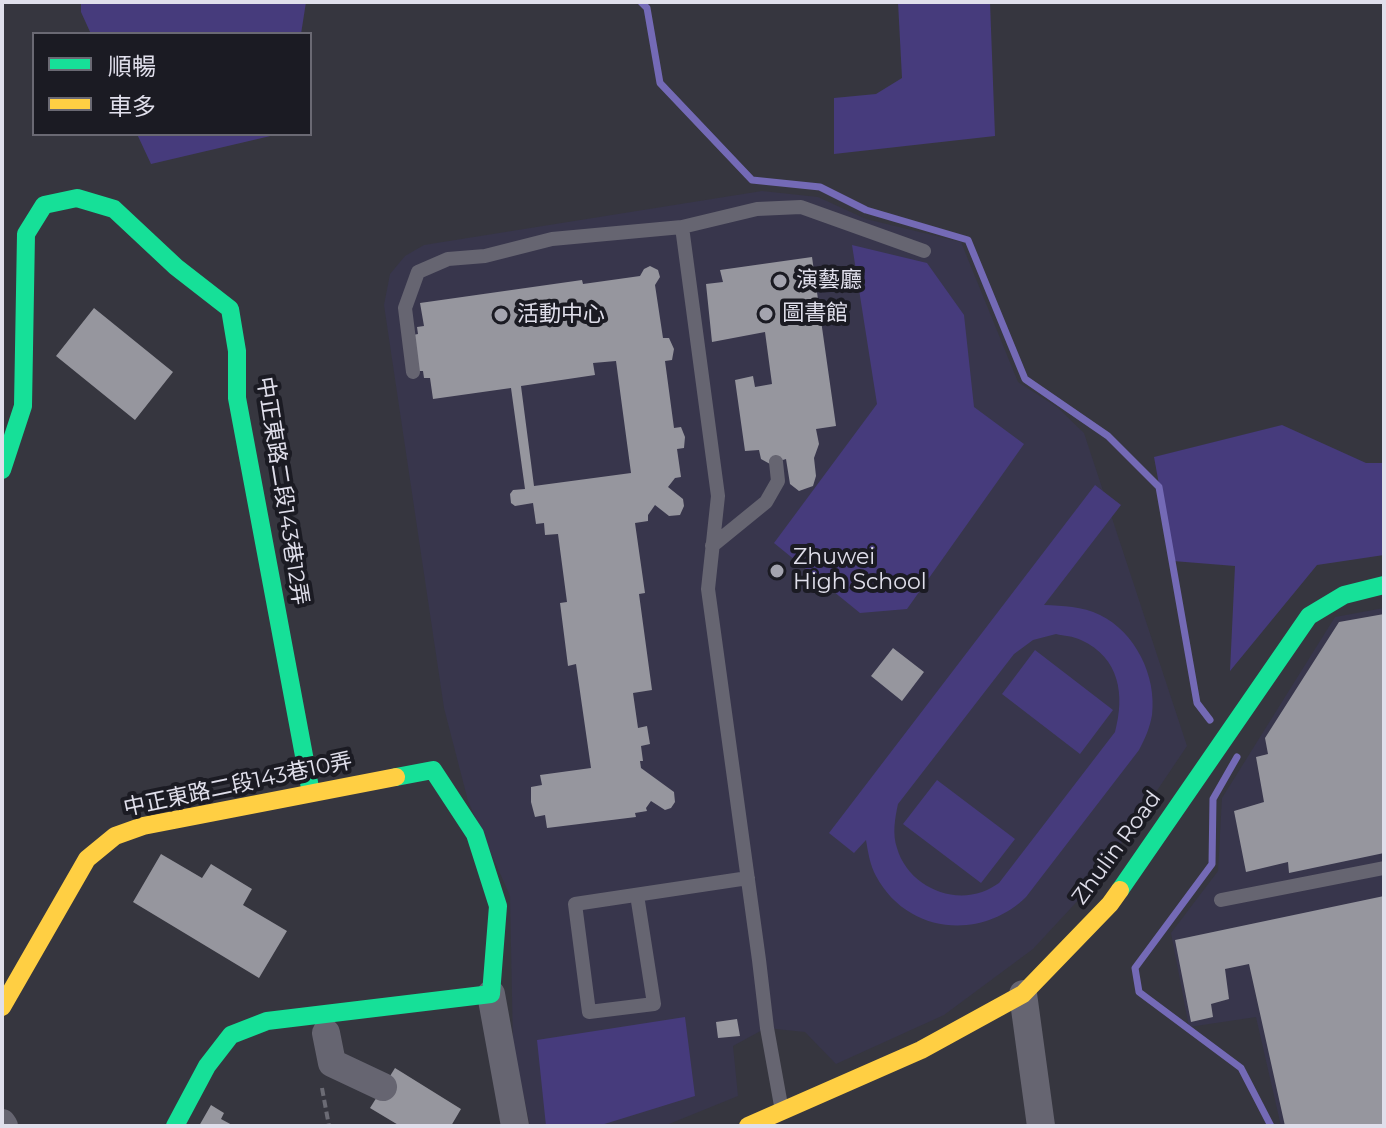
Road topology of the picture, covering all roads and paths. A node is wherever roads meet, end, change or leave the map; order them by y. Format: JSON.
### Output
{"nodes":[{"id":1,"x":682,"y":227,"type":"junction"},
{"id":2,"x":924,"y":251,"type":"dead end"},
{"id":3,"x":413,"y":372,"type":"dead end"},
{"id":4,"x":776,"y":462,"type":"dead end"},
{"id":5,"x":2,"y":470,"type":"edge"},
{"id":6,"x":712,"y":546,"type":"junction"},
{"id":7,"x":1384,"y":585,"type":"edge"},
{"id":8,"x":311,"y":793,"type":"junction"},
{"id":9,"x":1384,"y":868,"type":"edge"},
{"id":10,"x":748,"y":878,"type":"junction"},
{"id":11,"x":637,"y":895,"type":"junction"},
{"id":12,"x":1221,"y":900,"type":"dead end"},
{"id":13,"x":491,"y":994,"type":"junction"},
{"id":14,"x":1023,"y":994,"type":"junction"},
{"id":15,"x":2,"y":1007,"type":"edge"},
{"id":16,"x":326,"y":1033,"type":"dead end"},
{"id":17,"x":383,"y":1087,"type":"dead end"},
{"id":18,"x":782,"y":1111,"type":"junction"},
{"id":19,"x":175,"y":1126,"type":"edge"},
{"id":20,"x":515,"y":1126,"type":"edge"},
{"id":21,"x":748,"y":1126,"type":"edge"},
{"id":22,"x":1041,"y":1126,"type":"edge"}],
"edges":[{"from":1,"to":2,"type":"lane"},
{"from":1,"to":3,"type":"lane"},
{"from":1,"to":6,"type":"lane"},
{"from":4,"to":6,"type":"lane"},
{"from":5,"to":8,"type":"street","name":"中正東路二段143巷12弄"},
{"from":6,"to":10,"type":"lane"},
{"from":7,"to":14,"type":"street","name":"Zhulin Road"},
{"from":8,"to":13,"type":"street","name":"中正東路二段143巷10弄"},
{"from":8,"to":15,"type":"street","name":"中正東路二段143巷10弄"},
{"from":9,"to":12,"type":"lane"},
{"from":10,"to":11,"type":"lane"},
{"from":10,"to":18,"type":"lane"},
{"from":11,"to":11,"type":"lane"},
{"from":13,"to":19,"type":"street"},
{"from":13,"to":20,"type":"street"},
{"from":14,"to":18,"type":"street","name":"Zhulin Road"},
{"from":14,"to":22,"type":"street"},
{"from":16,"to":17,"type":"street"},
{"from":18,"to":21,"type":"street","name":"Zhulin Road"}]}
